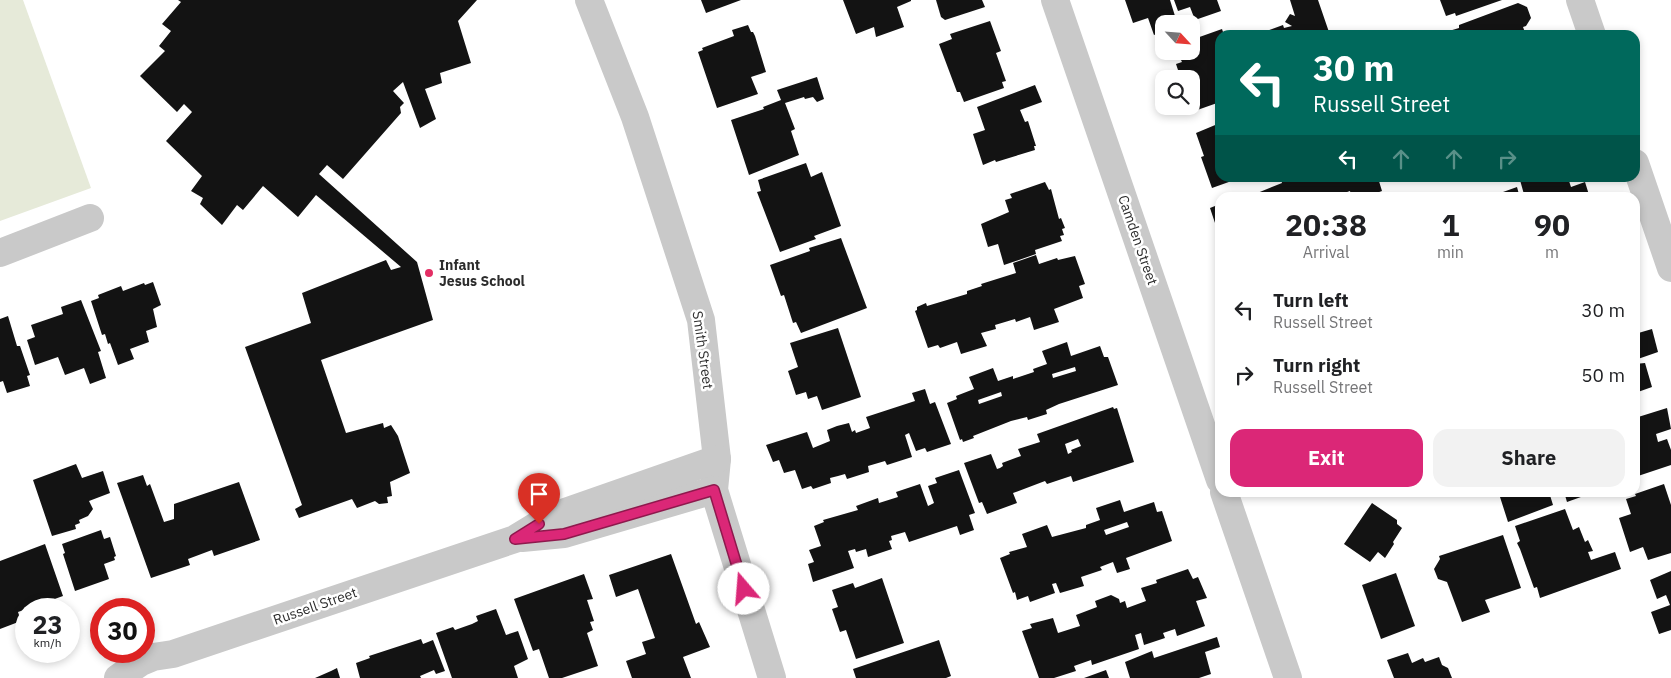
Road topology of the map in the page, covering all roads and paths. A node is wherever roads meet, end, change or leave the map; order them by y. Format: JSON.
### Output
{"nodes":[{"id":1,"x":589,"y":0,"type":"edge"},
{"id":2,"x":1055,"y":0,"type":"edge"},
{"id":3,"x":1580,"y":0,"type":"edge"},
{"id":4,"x":1590,"y":30,"type":"edge"},
{"id":5,"x":1640,"y":178,"type":"edge"},
{"id":6,"x":90,"y":218,"type":"dead end"},
{"id":7,"x":0,"y":253,"type":"edge"},
{"id":8,"x":1671,"y":268,"type":"edge"},
{"id":9,"x":717,"y":458,"type":"junction"},
{"id":10,"x":1215,"y":465,"type":"edge"},
{"id":11,"x":714,"y":490,"type":"junction"},
{"id":12,"x":1226,"y":497,"type":"edge"},
{"id":13,"x":515,"y":539,"type":"junction"},
{"id":14,"x":118,"y":678,"type":"edge"},
{"id":15,"x":772,"y":678,"type":"edge"},
{"id":16,"x":1288,"y":678,"type":"edge"}],
"edges":[{"from":1,"to":9,"type":"street","name":"Smith Street"},
{"from":2,"to":10,"type":"street","name":"Camden Street"},
{"from":3,"to":4,"type":"street"},
{"from":5,"to":8,"type":"street"},
{"from":6,"to":7,"type":"street"},
{"from":9,"to":11,"type":"street","name":"Smith Street"},
{"from":9,"to":13,"type":"street","name":"Russell Street"},
{"from":11,"to":13,"type":"street","name":"Russell Street"},
{"from":11,"to":15,"type":"street","name":"Smith Street"},
{"from":12,"to":16,"type":"street"},
{"from":13,"to":14,"type":"street","name":"Russell Street"}]}
